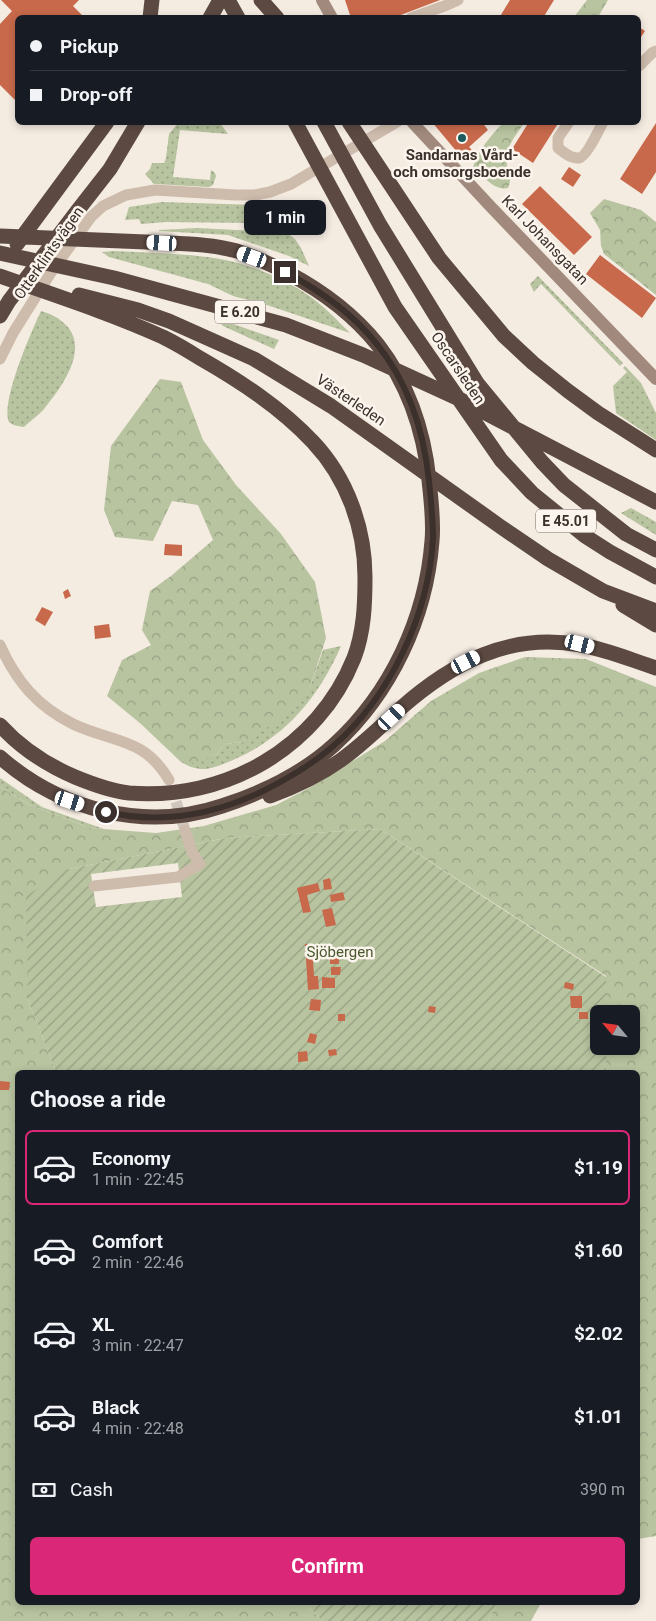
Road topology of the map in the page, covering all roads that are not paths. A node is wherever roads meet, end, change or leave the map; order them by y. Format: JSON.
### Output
{"nodes":[{"id":1,"x":152,"y":0,"type":"edge"},
{"id":2,"x":220,"y":0,"type":"edge"},
{"id":3,"x":228,"y":0,"type":"edge"},
{"id":4,"x":259,"y":0,"type":"edge"},
{"id":5,"x":322,"y":0,"type":"edge"},
{"id":6,"x":458,"y":0,"type":"edge"},
{"id":7,"x":150,"y":15,"type":"edge"},
{"id":8,"x":212,"y":15,"type":"edge"},
{"id":9,"x":236,"y":15,"type":"edge"},
{"id":10,"x":266,"y":15,"type":"edge"},
{"id":11,"x":275,"y":15,"type":"edge"},
{"id":12,"x":330,"y":15,"type":"edge"},
{"id":13,"x":419,"y":15,"type":"edge"},
{"id":14,"x":656,"y":51,"type":"edge"},
{"id":15,"x":641,"y":64,"type":"edge"},
{"id":16,"x":104,"y":125,"type":"edge"},
{"id":17,"x":136,"y":125,"type":"edge"},
{"id":18,"x":297,"y":125,"type":"edge"},
{"id":19,"x":326,"y":125,"type":"edge"},
{"id":20,"x":351,"y":125,"type":"edge"},
{"id":21,"x":392,"y":125,"type":"edge"},
{"id":22,"x":415,"y":125,"type":"edge"},
{"id":23,"x":567,"y":125,"type":"edge"},
{"id":24,"x":601,"y":125,"type":"edge"},
{"id":25,"x":0,"y":236,"type":"edge"},
{"id":26,"x":0,"y":253,"type":"edge"},
{"id":27,"x":0,"y":270,"type":"edge"},
{"id":28,"x":0,"y":275,"type":"edge"},
{"id":29,"x":107,"y":308,"type":"junction"},
{"id":30,"x":0,"y":316,"type":"edge"},
{"id":31,"x":0,"y":359,"type":"edge"},
{"id":32,"x":656,"y":379,"type":"edge"},
{"id":33,"x":656,"y":450,"type":"edge"},
{"id":34,"x":655,"y":501,"type":"edge"},
{"id":35,"x":656,"y":550,"type":"edge"},
{"id":36,"x":656,"y":577,"type":"edge"},
{"id":37,"x":603,"y":591,"type":"junction"},
{"id":38,"x":656,"y":611,"type":"edge"},
{"id":39,"x":656,"y":625,"type":"edge"},
{"id":40,"x":0,"y":644,"type":"edge"},
{"id":41,"x":656,"y":668,"type":"edge"},
{"id":42,"x":0,"y":726,"type":"edge"},
{"id":43,"x":0,"y":757,"type":"edge"},
{"id":44,"x":169,"y":780,"type":"tunnel mouth"},
{"id":45,"x":249,"y":798,"type":"junction"},
{"id":46,"x":185,"y":830,"type":"tunnel mouth"},
{"id":47,"x":94,"y":886,"type":"dead end"}],
"edges":[{"from":1,"to":7,"type":"highway"},
{"from":2,"to":8,"type":"highway"},
{"from":3,"to":9,"type":"highway"},
{"from":4,"to":10,"type":"highway"},
{"from":4,"to":11,"type":"highway"},
{"from":5,"to":12,"type":"street"},
{"from":6,"to":13,"type":"street"},
{"from":14,"to":15,"type":"street"},
{"from":16,"to":27,"type":"highway"},
{"from":17,"to":30,"type":"highway"},
{"from":18,"to":36,"type":"highway","name":"Oscarsleden","number":"E 45.01"},
{"from":19,"to":35,"type":"highway","name":"Oscarsleden","number":"E 45.01"},
{"from":20,"to":33,"type":"highway"},
{"from":21,"to":31,"type":"street","name":"Otterklintsvägen"},
{"from":22,"to":32,"type":"street","name":"Karl Johansgatan"},
{"from":23,"to":24,"type":"street"},
{"from":25,"to":45,"type":"highway"},
{"from":26,"to":34,"type":"highway","number":"E 6.20"},
{"from":28,"to":29,"type":"highway"},
{"from":29,"to":37,"type":"highway","name":"Västerleden","number":"E 6.20"},
{"from":29,"to":42,"type":"highway"},
{"from":37,"to":38,"type":"highway","name":"Västerleden","number":"E 6.20"},
{"from":37,"to":39,"type":"highway"},
{"from":40,"to":44,"type":"street"},
{"from":41,"to":45,"type":"highway"},
{"from":43,"to":45,"type":"highway"},
{"from":46,"to":47,"type":"street"}]}
